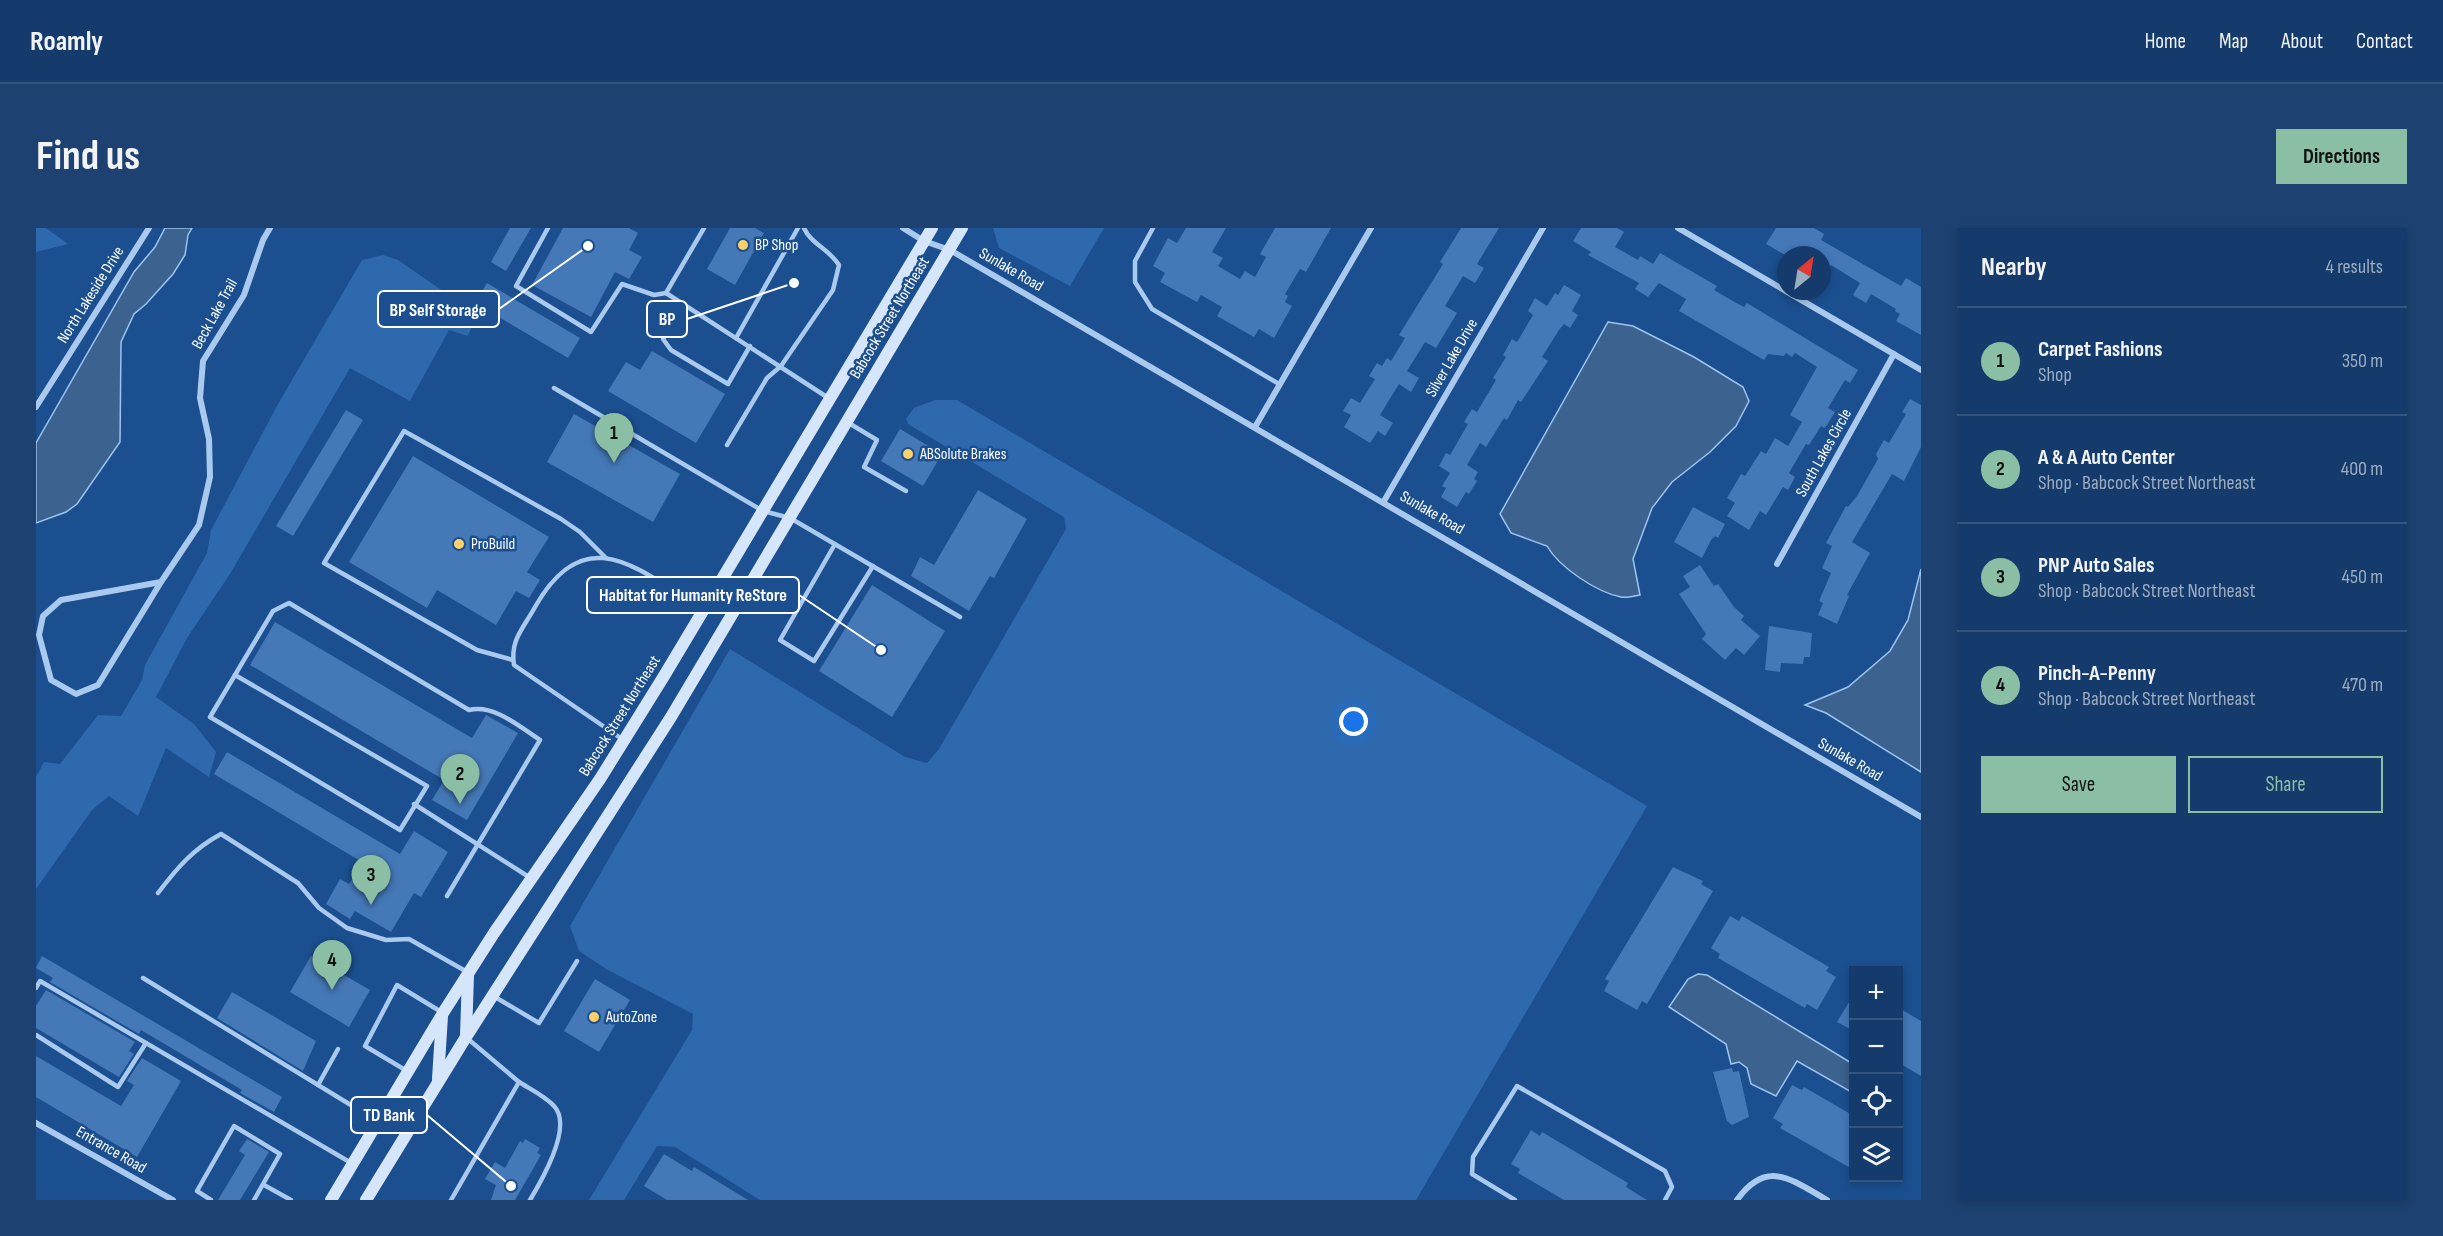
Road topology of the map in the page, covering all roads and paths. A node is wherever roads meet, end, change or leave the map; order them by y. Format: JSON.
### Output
{"nodes":[{"id":1,"x":149,"y":228,"type":"edge"},
{"id":2,"x":270,"y":228,"type":"edge"},
{"id":3,"x":548,"y":228,"type":"edge"},
{"id":4,"x":704,"y":228,"type":"edge"},
{"id":5,"x":798,"y":228,"type":"edge"},
{"id":6,"x":804,"y":228,"type":"edge"},
{"id":7,"x":903,"y":228,"type":"edge"},
{"id":8,"x":932,"y":228,"type":"edge"},
{"id":9,"x":963,"y":228,"type":"edge"},
{"id":10,"x":1153,"y":228,"type":"edge"},
{"id":11,"x":1371,"y":228,"type":"edge"},
{"id":12,"x":1543,"y":228,"type":"edge"},
{"id":13,"x":1678,"y":228,"type":"edge"},
{"id":14,"x":924,"y":241,"type":"junction"},
{"id":15,"x":950,"y":250,"type":"junction"},
{"id":16,"x":666,"y":293,"type":"junction"},
{"id":17,"x":683,"y":304,"type":"junction"},
{"id":18,"x":736,"y":338,"type":"junction"},
{"id":19,"x":750,"y":346,"type":"junction"},
{"id":20,"x":1894,"y":354,"type":"junction"},
{"id":21,"x":781,"y":366,"type":"junction"},
{"id":22,"x":1921,"y":370,"type":"edge"},
{"id":23,"x":1279,"y":384,"type":"junction"},
{"id":24,"x":554,"y":388,"type":"dead end"},
{"id":25,"x":830,"y":399,"type":"junction"},
{"id":26,"x":36,"y":407,"type":"edge"},
{"id":27,"x":847,"y":422,"type":"junction"},
{"id":28,"x":1255,"y":427,"type":"junction"},
{"id":29,"x":727,"y":445,"type":"dead end"},
{"id":30,"x":906,"y":491,"type":"dead end"},
{"id":31,"x":1384,"y":501,"type":"junction"},
{"id":32,"x":763,"y":511,"type":"junction"},
{"id":33,"x":790,"y":518,"type":"junction"},
{"id":34,"x":835,"y":544,"type":"junction"},
{"id":35,"x":606,"y":558,"type":"junction"},
{"id":36,"x":1777,"y":564,"type":"dead end"},
{"id":37,"x":873,"y":566,"type":"junction"},
{"id":38,"x":161,"y":582,"type":"junction"},
{"id":39,"x":704,"y":610,"type":"junction"},
{"id":40,"x":36,"y":612,"type":"edge"},
{"id":41,"x":43,"y":616,"type":"junction"},
{"id":42,"x":960,"y":617,"type":"dead end"},
{"id":43,"x":513,"y":660,"type":"junction"},
{"id":44,"x":235,"y":675,"type":"junction"},
{"id":45,"x":625,"y":740,"type":"junction"},
{"id":46,"x":414,"y":804,"type":"junction"},
{"id":47,"x":1921,"y":817,"type":"edge"},
{"id":48,"x":477,"y":844,"type":"junction"},
{"id":49,"x":532,"y":879,"type":"junction"},
{"id":50,"x":158,"y":893,"type":"dead end"},
{"id":51,"x":447,"y":896,"type":"dead end"},
{"id":52,"x":576,"y":961,"type":"dead end"},
{"id":53,"x":469,"y":973,"type":"junction"},
{"id":54,"x":143,"y":978,"type":"dead end"},
{"id":55,"x":36,"y":988,"type":"edge"},
{"id":56,"x":493,"y":995,"type":"junction"},
{"id":57,"x":443,"y":1013,"type":"junction"},
{"id":58,"x":36,"y":1035,"type":"edge"},
{"id":59,"x":466,"y":1037,"type":"junction"},
{"id":60,"x":146,"y":1044,"type":"junction"},
{"id":61,"x":338,"y":1049,"type":"dead end"},
{"id":62,"x":407,"y":1071,"type":"junction"},
{"id":63,"x":519,"y":1082,"type":"junction"},
{"id":64,"x":438,"y":1083,"type":"junction"},
{"id":65,"x":318,"y":1085,"type":"junction"},
{"id":66,"x":377,"y":1121,"type":"junction"},
{"id":67,"x":36,"y":1123,"type":"edge"},
{"id":68,"x":352,"y":1164,"type":"junction"},
{"id":69,"x":264,"y":1185,"type":"junction"},
{"id":70,"x":173,"y":1200,"type":"edge"},
{"id":71,"x":211,"y":1200,"type":"edge"},
{"id":72,"x":254,"y":1200,"type":"edge"},
{"id":73,"x":291,"y":1200,"type":"edge"},
{"id":74,"x":331,"y":1200,"type":"edge"},
{"id":75,"x":366,"y":1200,"type":"edge"},
{"id":76,"x":451,"y":1200,"type":"edge"},
{"id":77,"x":530,"y":1200,"type":"edge"},
{"id":78,"x":1515,"y":1200,"type":"edge"},
{"id":79,"x":1665,"y":1200,"type":"edge"},
{"id":80,"x":1737,"y":1200,"type":"edge"},
{"id":81,"x":1827,"y":1200,"type":"edge"}],
"edges":[{"from":1,"to":26,"type":"street","name":"North Lakeside Drive"},
{"from":2,"to":38,"type":"street","name":"Beck Lake Trail"},
{"from":3,"to":16,"type":"lane"},
{"from":4,"to":16,"type":"lane"},
{"from":5,"to":18,"type":"lane"},
{"from":6,"to":21,"type":"lane"},
{"from":7,"to":14,"type":"street","name":"Sunlake Road"},
{"from":8,"to":14,"type":"main road","name":"Babcock Street Northeast"},
{"from":9,"to":15,"type":"main road","name":"Babcock Street Northeast"},
{"from":10,"to":23,"type":"lane"},
{"from":11,"to":23,"type":"street"},
{"from":12,"to":31,"type":"street","name":"Silver Lake Drive"},
{"from":13,"to":20,"type":"street"},
{"from":14,"to":15,"type":"street","name":"Sunlake Road"},
{"from":14,"to":25,"type":"main road","name":"Babcock Street Northeast"},
{"from":15,"to":27,"type":"main road","name":"Babcock Street Northeast"},
{"from":15,"to":28,"type":"street","name":"Sunlake Road"},
{"from":16,"to":17,"type":"lane"},
{"from":17,"to":18,"type":"lane"},
{"from":17,"to":19,"type":"lane"},
{"from":18,"to":19,"type":"lane"},
{"from":19,"to":21,"type":"lane"},
{"from":20,"to":22,"type":"street"},
{"from":20,"to":36,"type":"street","name":"South Lakes Circle"},
{"from":21,"to":25,"type":"lane"},
{"from":21,"to":29,"type":"lane"},
{"from":23,"to":28,"type":"street"},
{"from":24,"to":32,"type":"lane"},
{"from":25,"to":32,"type":"main road","name":"Babcock Street Northeast"},
{"from":27,"to":30,"type":"lane"},
{"from":27,"to":33,"type":"main road","name":"Babcock Street Northeast"},
{"from":28,"to":31,"type":"street","name":"Sunlake Road"},
{"from":31,"to":47,"type":"street","name":"Sunlake Road"},
{"from":32,"to":33,"type":"lane"},
{"from":32,"to":39,"type":"main road","name":"Babcock Street Northeast"},
{"from":33,"to":34,"type":"lane"},
{"from":33,"to":56,"type":"main road","name":"Babcock Street Northeast"},
{"from":34,"to":37,"type":"lane"},
{"from":34,"to":37,"type":"lane"},
{"from":35,"to":39,"type":"lane"},
{"from":35,"to":43,"type":"lane"},
{"from":35,"to":43,"type":"lane"},
{"from":37,"to":42,"type":"lane"},
{"from":38,"to":41,"type":"street"},
{"from":38,"to":41,"type":"street","name":"Beck Lake Trail"},
{"from":39,"to":45,"type":"main road","name":"Babcock Street Northeast"},
{"from":40,"to":41,"type":"street"},
{"from":43,"to":45,"type":"lane"},
{"from":44,"to":46,"type":"lane"},
{"from":44,"to":46,"type":"lane"},
{"from":44,"to":48,"type":"lane"},
{"from":45,"to":49,"type":"main road","name":"Babcock Street Northeast"},
{"from":46,"to":48,"type":"lane"},
{"from":48,"to":49,"type":"lane"},
{"from":48,"to":51,"type":"lane"},
{"from":49,"to":53,"type":"main road","name":"Babcock Street Northeast"},
{"from":50,"to":53,"type":"lane"},
{"from":52,"to":56,"type":"lane"},
{"from":53,"to":57,"type":"main road","name":"Babcock Street Northeast"},
{"from":53,"to":59,"type":"main road"},
{"from":54,"to":65,"type":"lane"},
{"from":55,"to":60,"type":"lane"},
{"from":56,"to":59,"type":"main road","name":"Babcock Street Northeast"},
{"from":57,"to":62,"type":"main road","name":"Babcock Street Northeast"},
{"from":57,"to":62,"type":"lane"},
{"from":57,"to":64,"type":"main road"},
{"from":58,"to":60,"type":"lane"},
{"from":59,"to":63,"type":"lane"},
{"from":59,"to":64,"type":"main road","name":"Babcock Street Northeast"},
{"from":60,"to":68,"type":"lane"},
{"from":61,"to":65,"type":"lane"},
{"from":62,"to":66,"type":"main road","name":"Babcock Street Northeast"},
{"from":63,"to":76,"type":"lane"},
{"from":63,"to":77,"type":"lane"},
{"from":64,"to":75,"type":"main road","name":"Babcock Street Northeast"},
{"from":65,"to":66,"type":"lane"},
{"from":66,"to":68,"type":"main road","name":"Babcock Street Northeast"},
{"from":67,"to":70,"type":"street","name":"Entrance Road"},
{"from":68,"to":74,"type":"main road","name":"Babcock Street Northeast"},
{"from":69,"to":71,"type":"lane"},
{"from":69,"to":72,"type":"lane"},
{"from":69,"to":73,"type":"lane"},
{"from":78,"to":79,"type":"lane"},
{"from":80,"to":81,"type":"street"}]}
